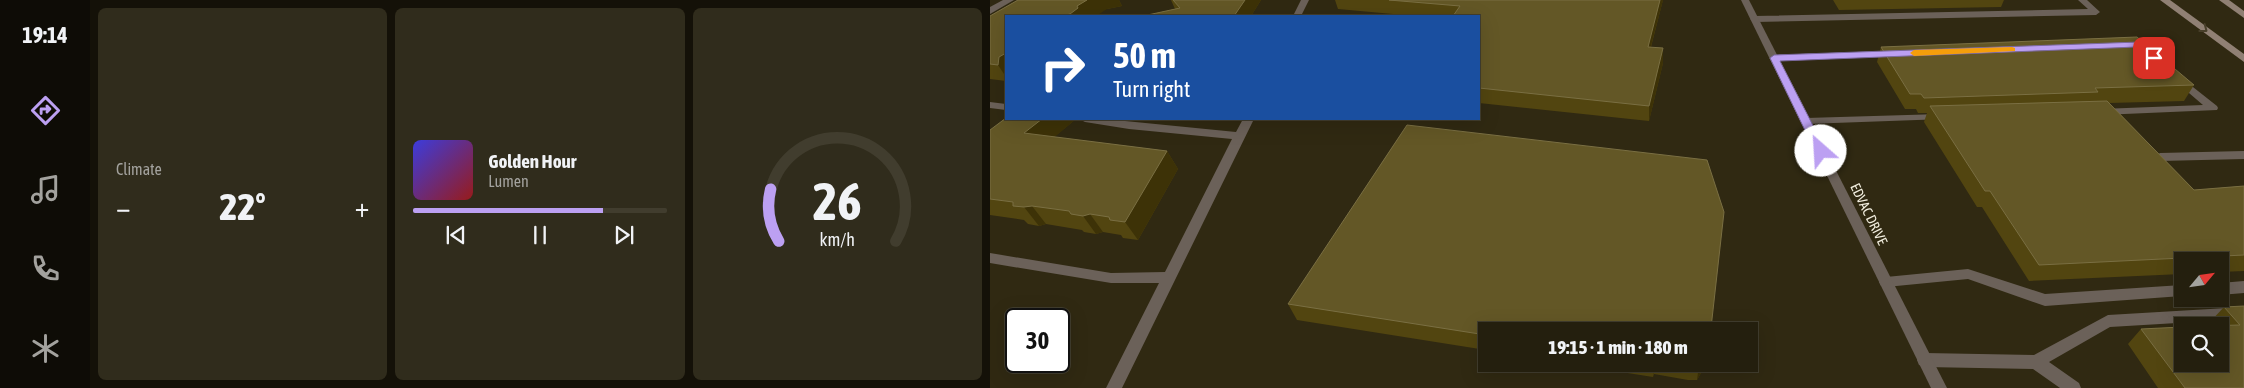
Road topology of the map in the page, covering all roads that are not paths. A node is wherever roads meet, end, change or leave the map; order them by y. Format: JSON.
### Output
{"nodes":[{"id":1,"x":1010,"y":0,"type":"edge"},
{"id":2,"x":1304,"y":0,"type":"edge"},
{"id":3,"x":1745,"y":0,"type":"edge"},
{"id":4,"x":2082,"y":0,"type":"edge"},
{"id":5,"x":2164,"y":0,"type":"edge"},
{"id":6,"x":2223,"y":0,"type":"edge"},
{"id":7,"x":990,"y":11,"type":"edge"},
{"id":8,"x":1297,"y":15,"type":"edge"},
{"id":9,"x":2244,"y":15,"type":"edge"},
{"id":10,"x":1755,"y":19,"type":"junction"},
{"id":11,"x":1903,"y":54,"type":"edge"},
{"id":12,"x":1774,"y":58,"type":"junction"},
{"id":13,"x":2244,"y":59,"type":"edge"},
{"id":14,"x":2169,"y":70,"type":"edge"},
{"id":15,"x":990,"y":105,"type":"edge"},
{"id":16,"x":1005,"y":107,"type":"edge"},
{"id":17,"x":2095,"y":112,"type":"edge"},
{"id":18,"x":1956,"y":116,"type":"edge"},
{"id":19,"x":1091,"y":120,"type":"edge"},
{"id":20,"x":1248,"y":120,"type":"edge"},
{"id":21,"x":1806,"y":121,"type":"junction"},
{"id":22,"x":1240,"y":136,"type":"junction"},
{"id":23,"x":2244,"y":155,"type":"edge"},
{"id":24,"x":2160,"y":157,"type":"edge"},
{"id":25,"x":990,"y":258,"type":"edge"},
{"id":26,"x":1169,"y":277,"type":"junction"},
{"id":27,"x":1886,"y":282,"type":"junction"},
{"id":28,"x":2244,"y":287,"type":"edge"},
{"id":29,"x":2229,"y":288,"type":"edge"},
{"id":30,"x":2174,"y":292,"type":"edge"},
{"id":31,"x":2244,"y":313,"type":"edge"},
{"id":32,"x":1925,"y":360,"type":"junction"},
{"id":33,"x":2036,"y":362,"type":"junction"},
{"id":34,"x":1114,"y":388,"type":"edge"},
{"id":35,"x":1939,"y":388,"type":"edge"},
{"id":36,"x":2072,"y":388,"type":"edge"}],
"edges":[{"from":1,"to":7,"type":"street"},
{"from":2,"to":8,"type":"street"},
{"from":3,"to":10,"type":"street","name":"EDVAC DRIVE"},
{"from":4,"to":10,"type":"street"},
{"from":5,"to":13,"type":"main road","one_way":true},
{"from":6,"to":9,"type":"main road"},
{"from":10,"to":12,"type":"street","name":"EDVAC DRIVE"},
{"from":11,"to":12,"type":"street"},
{"from":12,"to":21,"type":"street","name":"EDVAC DRIVE"},
{"from":14,"to":17,"type":"street"},
{"from":15,"to":16,"type":"street"},
{"from":18,"to":21,"type":"street"},
{"from":19,"to":22,"type":"street"},
{"from":20,"to":22,"type":"street"},
{"from":21,"to":27,"type":"street","name":"EDVAC DRIVE"},
{"from":22,"to":26,"type":"street"},
{"from":23,"to":24,"type":"street"},
{"from":25,"to":26,"type":"street"},
{"from":26,"to":34,"type":"street"},
{"from":27,"to":30,"type":"street"},
{"from":27,"to":32,"type":"street","name":"EDVAC DRIVE"},
{"from":28,"to":29,"type":"street"},
{"from":31,"to":33,"type":"street"},
{"from":32,"to":33,"type":"street"},
{"from":32,"to":35,"type":"street","name":"EDVAC DRIVE"},
{"from":33,"to":36,"type":"street"}]}
